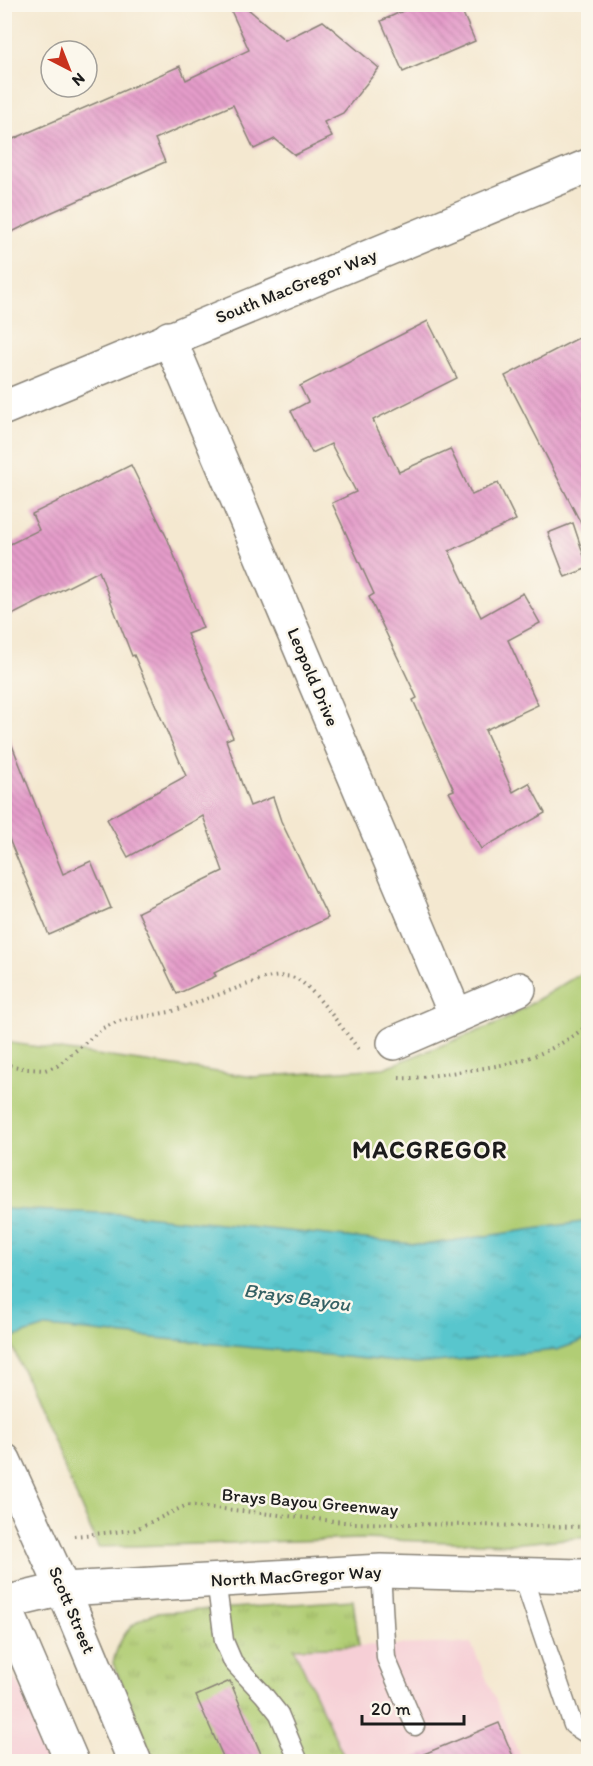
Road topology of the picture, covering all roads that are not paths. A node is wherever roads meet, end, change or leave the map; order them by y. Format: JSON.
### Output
{"nodes":[{"id":1,"x":588,"y":166,"type":"edge"},
{"id":2,"x":169,"y":338,"type":"junction"},
{"id":3,"x":4,"y":408,"type":"edge"},
{"id":4,"x":519,"y":989,"type":"dead end"},
{"id":5,"x":456,"y":1016,"type":"junction"},
{"id":6,"x":380,"y":1052,"type":"road end"},
{"id":7,"x":11,"y":1474,"type":"edge"},
{"id":8,"x":381,"y":1571,"type":"junction"},
{"id":9,"x":522,"y":1574,"type":"junction"},
{"id":10,"x":588,"y":1575,"type":"edge"},
{"id":11,"x":216,"y":1579,"type":"junction"},
{"id":12,"x":63,"y":1589,"type":"junction"},
{"id":13,"x":4,"y":1604,"type":"edge"},
{"id":14,"x":415,"y":1726,"type":"dead end"},
{"id":15,"x":588,"y":1735,"type":"edge"},
{"id":16,"x":72,"y":1761,"type":"edge"},
{"id":17,"x":135,"y":1761,"type":"edge"},
{"id":18,"x":299,"y":1761,"type":"edge"}],
"edges":[{"from":1,"to":2,"type":"main road","name":"South MacGregor Way"},
{"from":2,"to":3,"type":"main road","name":"South MacGregor Way"},
{"from":2,"to":5,"type":"main road","name":"Leopold Drive"},
{"from":4,"to":5,"type":"main road"},
{"from":5,"to":6,"type":"main road"},
{"from":7,"to":12,"type":"main road","name":"Scott Street"},
{"from":8,"to":9,"type":"main road","name":"North MacGregor Way"},
{"from":8,"to":11,"type":"main road","name":"North MacGregor Way"},
{"from":8,"to":14,"type":"lane"},
{"from":9,"to":10,"type":"main road","name":"North MacGregor Way"},
{"from":9,"to":15,"type":"lane"},
{"from":11,"to":12,"type":"main road","name":"North MacGregor Way"},
{"from":11,"to":18,"type":"lane"},
{"from":12,"to":13,"type":"main road","name":"North MacGregor Way"},
{"from":12,"to":17,"type":"main road","name":"Scott Street"},
{"from":13,"to":16,"type":"main road"}]}
